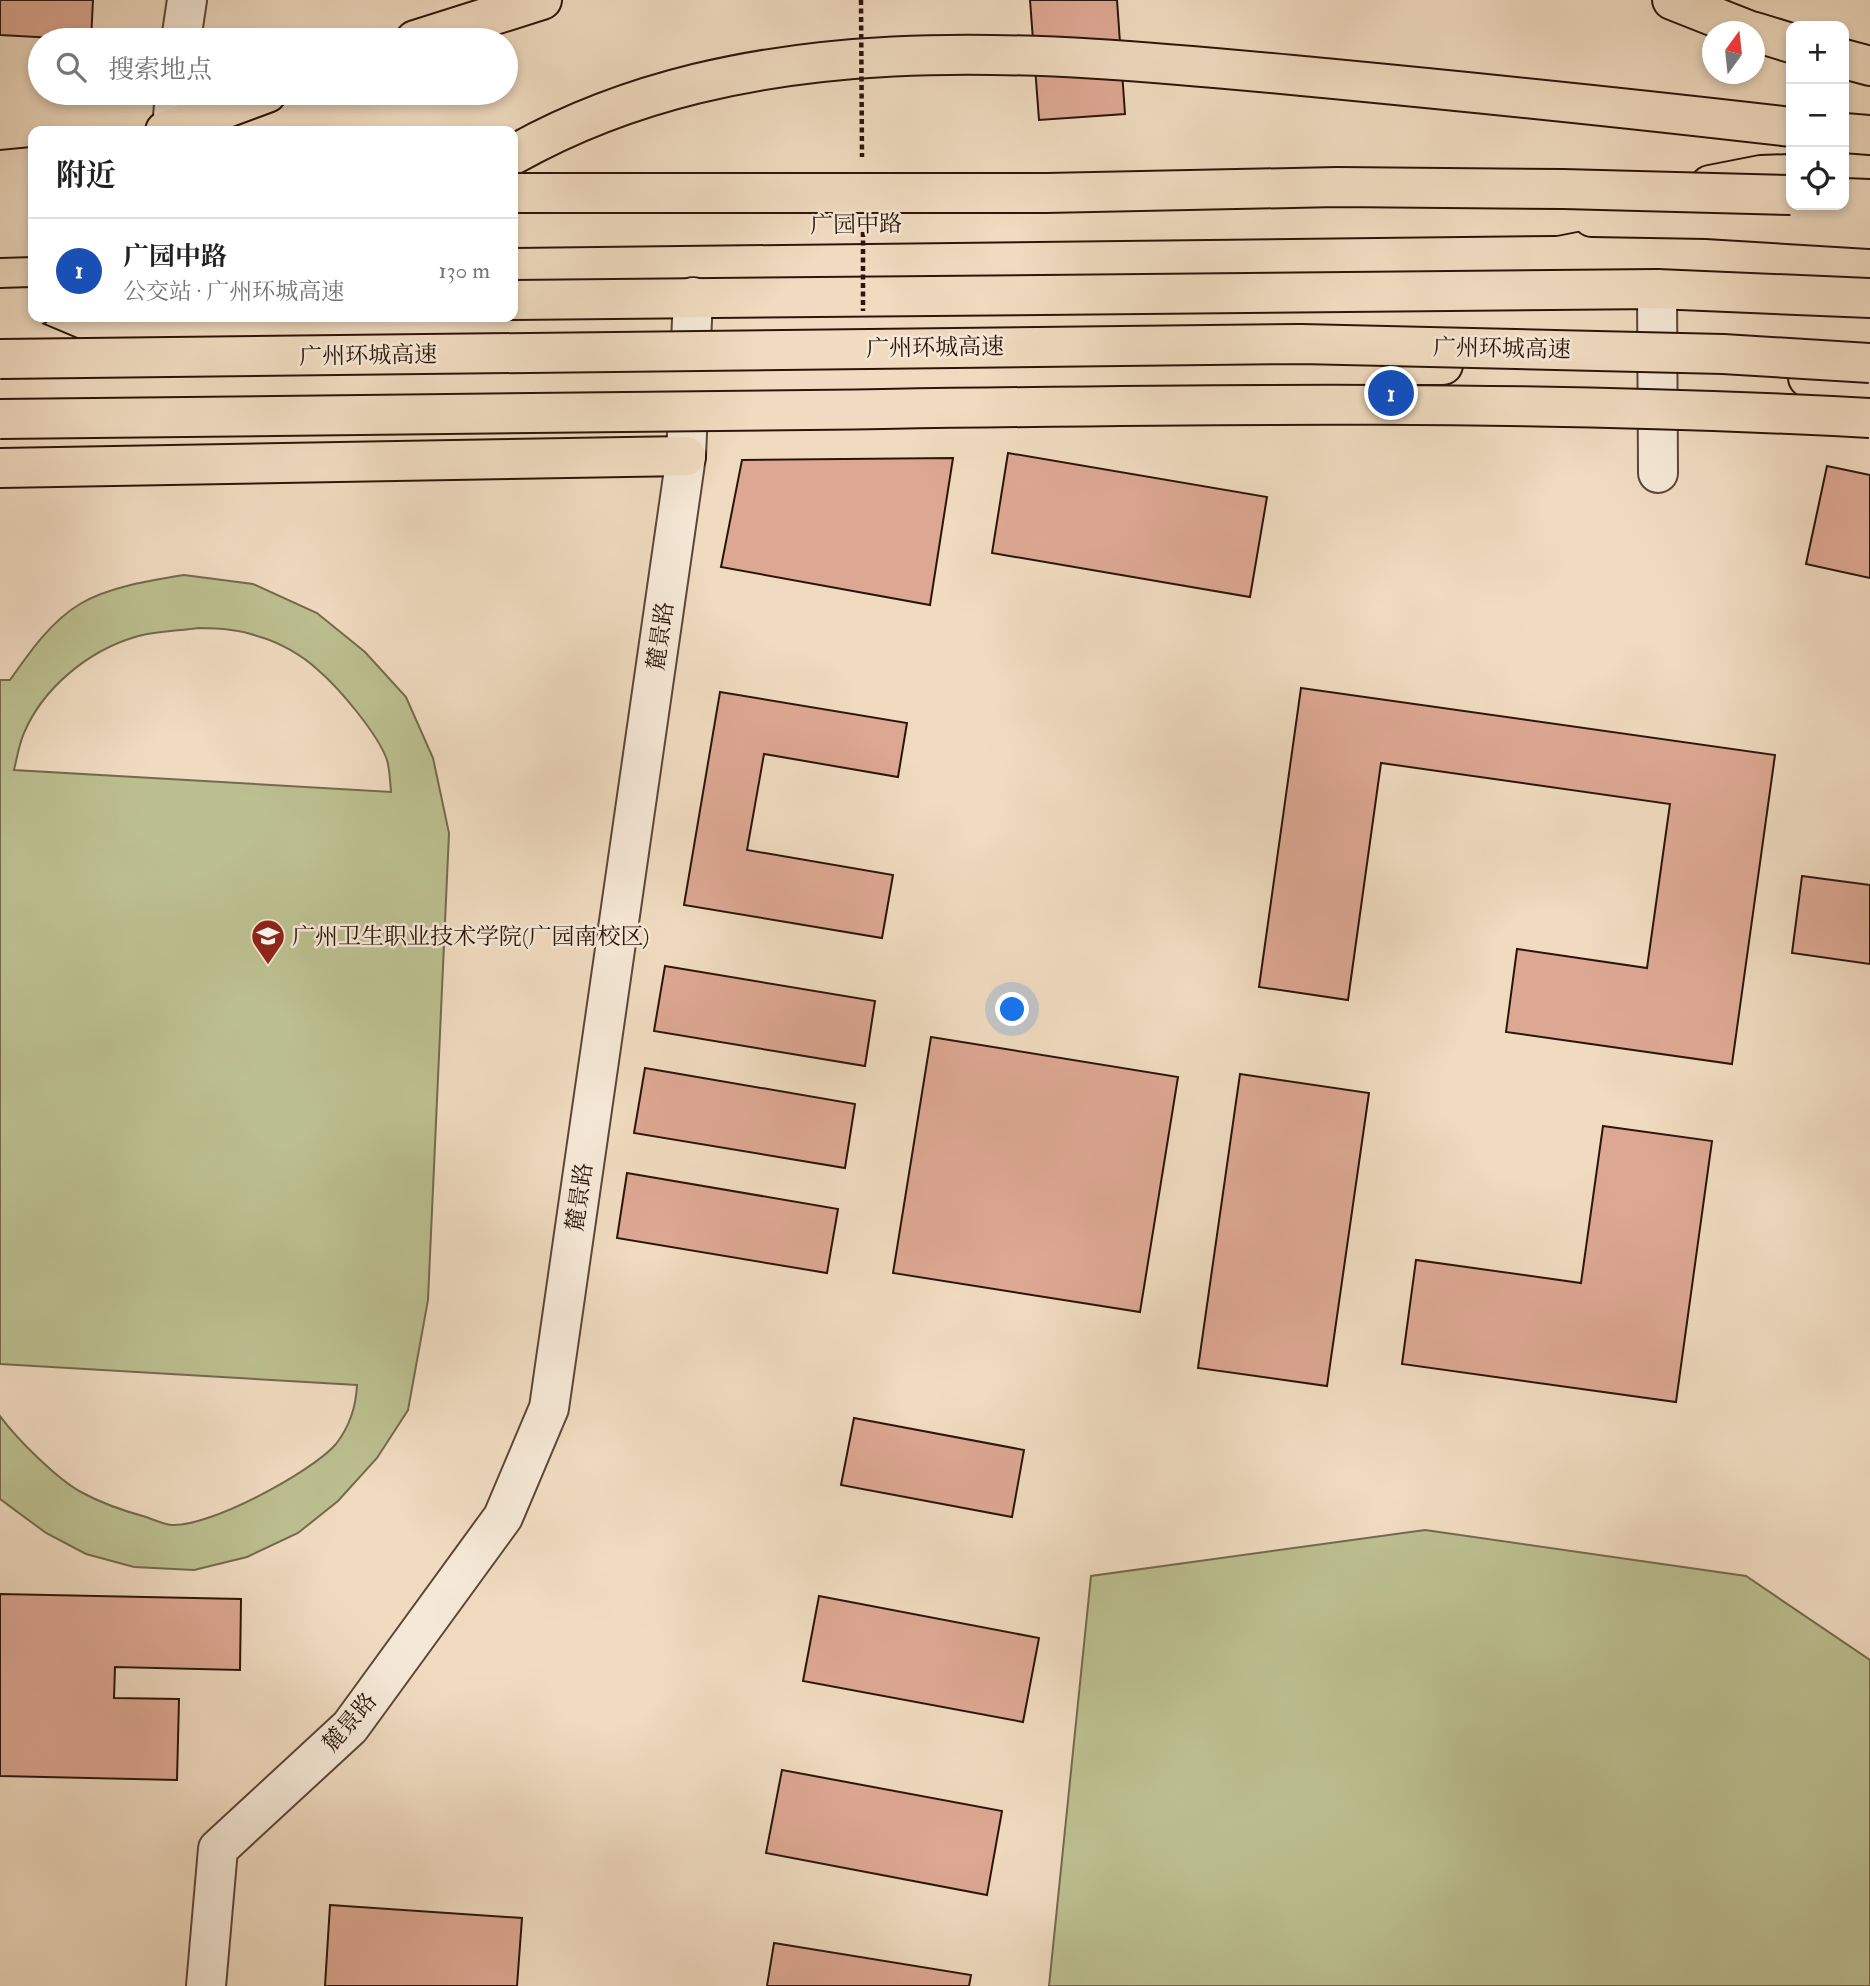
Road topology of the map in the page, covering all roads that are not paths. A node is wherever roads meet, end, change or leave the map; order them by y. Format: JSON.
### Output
{"nodes":[{"id":1,"x":187,"y":0,"type":"edge"},
{"id":2,"x":542,"y":0,"type":"edge"},
{"id":3,"x":1672,"y":0,"type":"edge"},
{"id":4,"x":1726,"y":21,"type":"edge"},
{"id":5,"x":183,"y":28,"type":"edge"},
{"id":6,"x":453,"y":28,"type":"edge"},
{"id":7,"x":1765,"y":35,"type":"edge"},
{"id":8,"x":1786,"y":42,"type":"edge"},
{"id":9,"x":1849,"y":60,"type":"edge"},
{"id":10,"x":1870,"y":66,"type":"edge"},
{"id":11,"x":226,"y":105,"type":"edge"},
{"id":12,"x":172,"y":121,"type":"edge"},
{"id":13,"x":1786,"y":126,"type":"edge"},
{"id":14,"x":518,"y":152,"type":"edge"},
{"id":15,"x":28,"y":167,"type":"edge"},
{"id":16,"x":0,"y":170,"type":"edge"},
{"id":17,"x":1849,"y":173,"type":"edge"},
{"id":18,"x":1786,"y":174,"type":"edge"},
{"id":19,"x":1870,"y":174,"type":"edge"},
{"id":20,"x":518,"y":193,"type":"edge"},
{"id":21,"x":1786,"y":195,"type":"edge"},
{"id":22,"x":1849,"y":198,"type":"edge"},
{"id":23,"x":1870,"y":199,"type":"edge"},
{"id":24,"x":0,"y":200,"type":"edge"},
{"id":25,"x":28,"y":200,"type":"edge"},
{"id":26,"x":1555,"y":216,"type":"junction"},
{"id":27,"x":518,"y":229,"type":"edge"},
{"id":28,"x":1870,"y":229,"type":"edge"},
{"id":29,"x":28,"y":237,"type":"edge"},
{"id":30,"x":0,"y":238,"type":"edge"},
{"id":31,"x":1657,"y":289,"type":"junction"},
{"id":32,"x":693,"y":297,"type":"junction"},
{"id":33,"x":1870,"y":299,"type":"edge"},
{"id":34,"x":518,"y":300,"type":"edge"},
{"id":35,"x":0,"y":307,"type":"edge"},
{"id":36,"x":28,"y":307,"type":"edge"},
{"id":37,"x":0,"y":327,"type":"edge"},
{"id":38,"x":0,"y":359,"type":"edge"},
{"id":39,"x":1870,"y":363,"type":"edge"},
{"id":40,"x":1657,"y":370,"type":"junction"},
{"id":41,"x":691,"y":375,"type":"junction"},
{"id":42,"x":1870,"y":383,"type":"edge"},
{"id":43,"x":140,"y":386,"type":"junction"},
{"id":44,"x":0,"y":387,"type":"edge"},
{"id":45,"x":1870,"y":418,"type":"edge"},
{"id":46,"x":0,"y":419,"type":"edge"},
{"id":47,"x":686,"y":456,"type":"junction"},
{"id":48,"x":0,"y":468,"type":"edge"},
{"id":49,"x":1658,"y":473,"type":"dead end"},
{"id":50,"x":206,"y":1986,"type":"edge"}],
"edges":[{"from":1,"to":5,"type":"street"},
{"from":2,"to":6,"type":"main road"},
{"from":3,"to":4,"type":"main road"},
{"from":7,"to":8,"type":"main road"},
{"from":9,"to":10,"type":"main road"},
{"from":11,"to":12,"type":"main road"},
{"from":13,"to":14,"type":"main road"},
{"from":15,"to":16,"type":"main road"},
{"from":17,"to":19,"type":"main road"},
{"from":18,"to":26,"type":"main road"},
{"from":20,"to":21,"type":"main road","bridge":true},
{"from":22,"to":23,"type":"main road"},
{"from":24,"to":25,"type":"main road"},
{"from":26,"to":27,"type":"main road","name":"广园中路"},
{"from":26,"to":28,"type":"main road","name":"广园中路"},
{"from":29,"to":30,"type":"main road"},
{"from":31,"to":32,"type":"main road"},
{"from":31,"to":33,"type":"main road"},
{"from":31,"to":40,"type":"street"},
{"from":32,"to":34,"type":"main road"},
{"from":32,"to":41,"type":"street","name":"麓景路"},
{"from":35,"to":36,"type":"main road"},
{"from":37,"to":43,"type":"main road"},
{"from":38,"to":39,"type":"main road","name":"广州环城高速","bridge":true},
{"from":40,"to":41,"type":"main road"},
{"from":40,"to":42,"type":"main road"},
{"from":40,"to":49,"type":"street"},
{"from":41,"to":43,"type":"main road"},
{"from":41,"to":47,"type":"street","name":"麓景路"},
{"from":43,"to":44,"type":"main road"},
{"from":45,"to":46,"type":"main road","bridge":true},
{"from":47,"to":48,"type":"main road"},
{"from":47,"to":50,"type":"street","name":"麓景路"}]}
